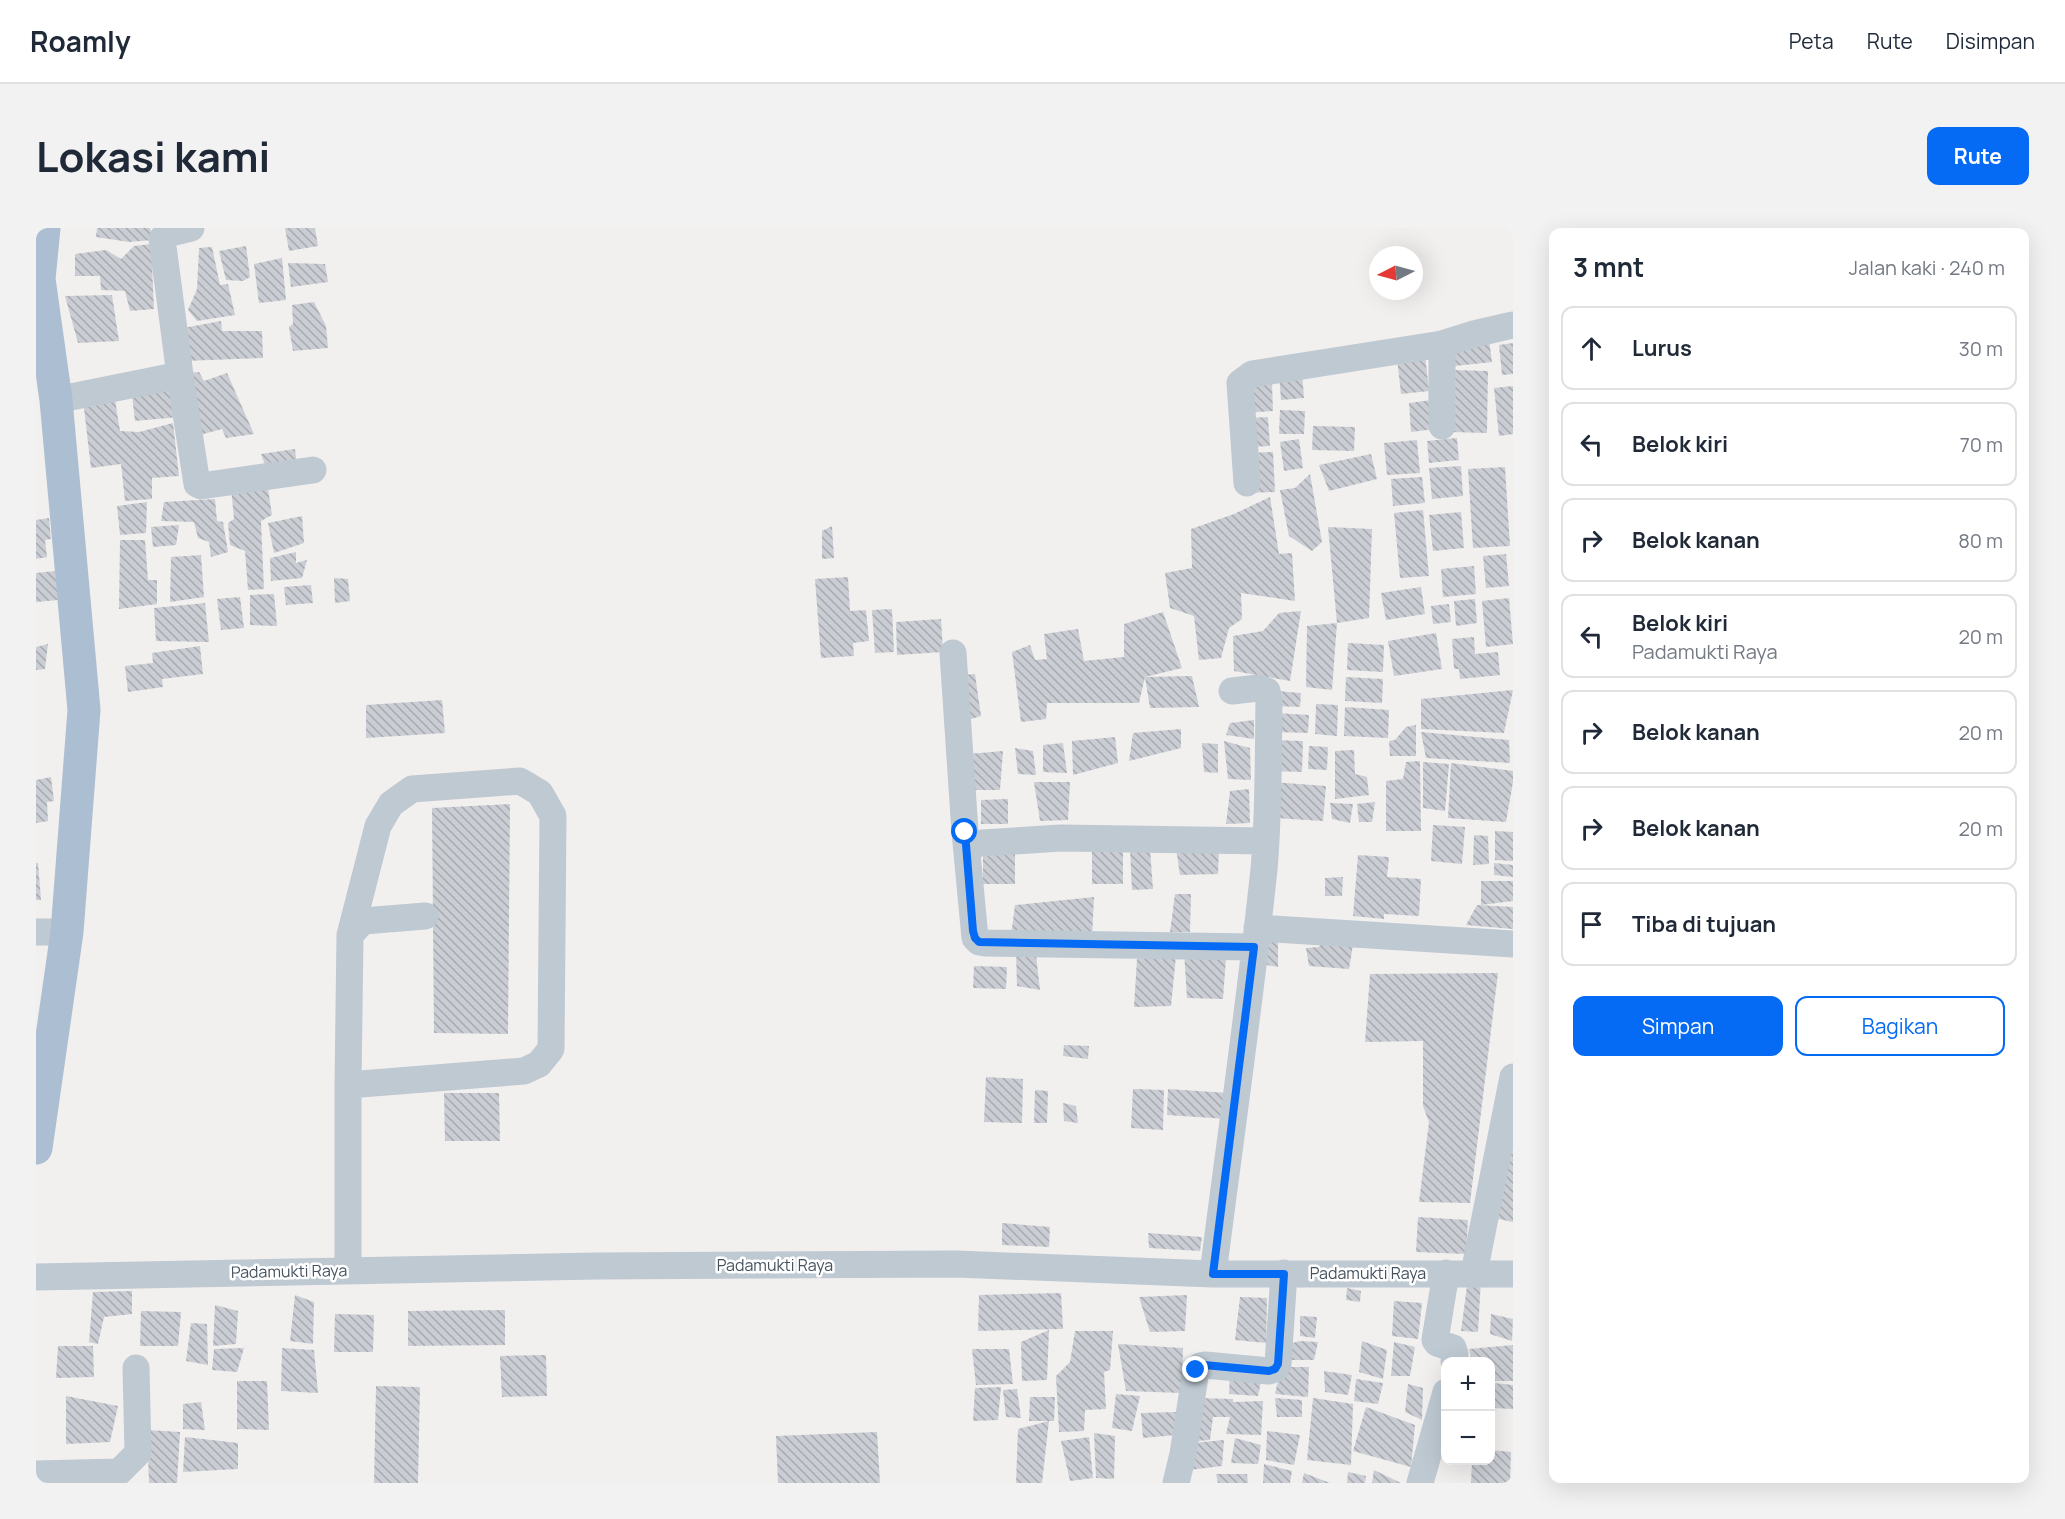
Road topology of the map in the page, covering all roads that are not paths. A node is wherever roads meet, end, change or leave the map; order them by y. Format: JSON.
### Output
{"nodes":[{"id":1,"x":44,"y":228,"type":"edge"},
{"id":2,"x":191,"y":228,"type":"edge"},
{"id":3,"x":40,"y":310,"type":"edge"},
{"id":4,"x":1513,"y":325,"type":"edge"},
{"id":5,"x":1442,"y":344,"type":"junction"},
{"id":6,"x":180,"y":375,"type":"junction"},
{"id":7,"x":56,"y":400,"type":"junction"},
{"id":8,"x":1442,"y":426,"type":"dead end"},
{"id":9,"x":314,"y":470,"type":"dead end"},
{"id":10,"x":1247,"y":483,"type":"dead end"},
{"id":11,"x":953,"y":653,"type":"dead end"},
{"id":12,"x":1232,"y":691,"type":"dead end"},
{"id":13,"x":1265,"y":840,"type":"junction"},
{"id":14,"x":967,"y":844,"type":"junction"},
{"id":15,"x":425,"y":916,"type":"dead end"},
{"id":16,"x":52,"y":932,"type":"edge"},
{"id":17,"x":350,"y":935,"type":"junction"},
{"id":18,"x":1256,"y":937,"type":"junction"},
{"id":19,"x":1513,"y":944,"type":"edge"},
{"id":20,"x":1513,"y":1077,"type":"edge"},
{"id":21,"x":348,"y":1085,"type":"junction"},
{"id":22,"x":36,"y":1148,"type":"edge"},
{"id":23,"x":348,"y":1270,"type":"junction"},
{"id":24,"x":1446,"y":1273,"type":"junction"},
{"id":25,"x":1474,"y":1273,"type":"junction"},
{"id":26,"x":1213,"y":1274,"type":"junction"},
{"id":27,"x":1284,"y":1274,"type":"junction"},
{"id":28,"x":1513,"y":1274,"type":"edge"},
{"id":29,"x":36,"y":1276,"type":"edge"},
{"id":30,"x":1455,"y":1357,"type":"edge"},
{"id":31,"x":136,"y":1368,"type":"dead end"},
{"id":32,"x":1441,"y":1410,"type":"edge"},
{"id":33,"x":36,"y":1474,"type":"edge"},
{"id":34,"x":1176,"y":1483,"type":"edge"},
{"id":35,"x":1420,"y":1483,"type":"edge"}],
"edges":[{"from":1,"to":3,"type":"main road"},
{"from":2,"to":6,"type":"street"},
{"from":3,"to":7,"type":"main road"},
{"from":4,"to":5,"type":"street"},
{"from":5,"to":8,"type":"street"},
{"from":5,"to":10,"type":"street"},
{"from":6,"to":7,"type":"street"},
{"from":6,"to":9,"type":"street"},
{"from":7,"to":16,"type":"main road"},
{"from":11,"to":14,"type":"street"},
{"from":12,"to":13,"type":"street"},
{"from":13,"to":14,"type":"street"},
{"from":13,"to":18,"type":"street"},
{"from":14,"to":18,"type":"street"},
{"from":15,"to":17,"type":"street"},
{"from":16,"to":22,"type":"main road"},
{"from":17,"to":21,"type":"street"},
{"from":17,"to":21,"type":"street"},
{"from":18,"to":19,"type":"street"},
{"from":18,"to":26,"type":"street"},
{"from":20,"to":25,"type":"street"},
{"from":21,"to":23,"type":"street"},
{"from":23,"to":26,"type":"street","name":"Padamukti Raya"},
{"from":23,"to":29,"type":"street","name":"Padamukti Raya"},
{"from":24,"to":25,"type":"street","name":"Padamukti Raya"},
{"from":24,"to":27,"type":"street","name":"Padamukti Raya"},
{"from":24,"to":30,"type":"street"},
{"from":25,"to":28,"type":"street","name":"Padamukti Raya"},
{"from":26,"to":27,"type":"street","name":"Padamukti Raya"},
{"from":27,"to":34,"type":"street"},
{"from":31,"to":33,"type":"street"},
{"from":32,"to":35,"type":"street"}]}
